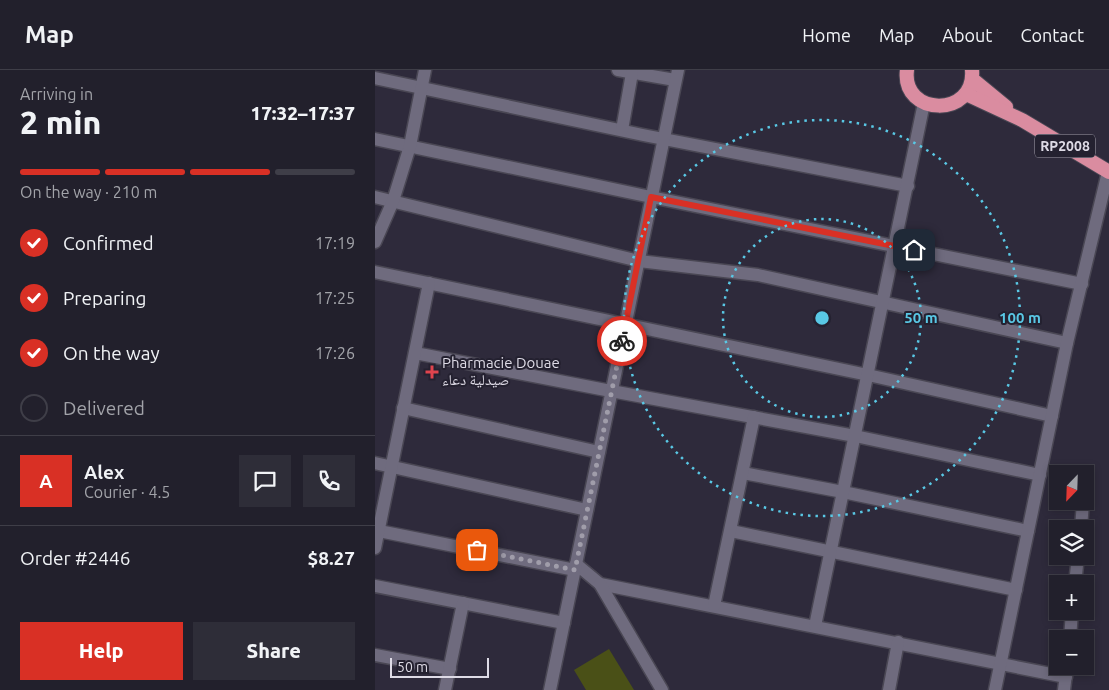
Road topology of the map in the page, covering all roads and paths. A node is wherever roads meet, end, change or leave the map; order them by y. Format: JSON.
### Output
{"nodes":[{"id":1,"x":425,"y":70,"type":"edge"},
{"id":2,"x":618,"y":70,"type":"edge"},
{"id":3,"x":905,"y":71,"type":"edge"},
{"id":4,"x":632,"y":73,"type":"junction"},
{"id":5,"x":972,"y":74,"type":"edge"},
{"id":6,"x":677,"y":75,"type":"edge"},
{"id":7,"x":375,"y":78,"type":"edge"},
{"id":8,"x":421,"y":89,"type":"junction"},
{"id":9,"x":966,"y":94,"type":"junction"},
{"id":10,"x":924,"y":103,"type":"junction"},
{"id":11,"x":1022,"y":120,"type":"junction"},
{"id":12,"x":622,"y":130,"type":"junction"},
{"id":13,"x":375,"y":139,"type":"edge"},
{"id":14,"x":663,"y":139,"type":"junction"},
{"id":15,"x":410,"y":146,"type":"junction"},
{"id":16,"x":1109,"y":172,"type":"edge"},
{"id":17,"x":908,"y":186,"type":"junction"},
{"id":18,"x":375,"y":197,"type":"edge"},
{"id":19,"x":651,"y":197,"type":"junction"},
{"id":20,"x":393,"y":201,"type":"junction"},
{"id":21,"x":375,"y":242,"type":"edge"},
{"id":22,"x":895,"y":246,"type":"junction"},
{"id":23,"x":639,"y":261,"type":"junction"},
{"id":24,"x":375,"y":272,"type":"edge"},
{"id":25,"x":429,"y":283,"type":"junction"},
{"id":26,"x":1082,"y":284,"type":"junction"},
{"id":27,"x":882,"y":303,"type":"junction"},
{"id":28,"x":625,"y":324,"type":"junction"},
{"id":29,"x":1067,"y":343,"type":"junction"},
{"id":30,"x":415,"y":353,"type":"junction"},
{"id":31,"x":868,"y":375,"type":"junction"},
{"id":32,"x":611,"y":391,"type":"junction"},
{"id":33,"x":403,"y":408,"type":"junction"},
{"id":34,"x":1052,"y":416,"type":"junction"},
{"id":35,"x":754,"y":417,"type":"junction"},
{"id":36,"x":855,"y":436,"type":"junction"},
{"id":37,"x":599,"y":452,"type":"junction"},
{"id":38,"x":375,"y":464,"type":"edge"},
{"id":39,"x":391,"y":467,"type":"junction"},
{"id":40,"x":743,"y":473,"type":"junction"},
{"id":41,"x":1040,"y":475,"type":"junction"},
{"id":42,"x":843,"y":492,"type":"junction"},
{"id":43,"x":587,"y":510,"type":"junction"},
{"id":44,"x":379,"y":531,"type":"junction"},
{"id":45,"x":731,"y":531,"type":"junction"},
{"id":46,"x":1028,"y":531,"type":"junction"},
{"id":47,"x":375,"y":548,"type":"edge"},
{"id":48,"x":831,"y":552,"type":"junction"},
{"id":49,"x":575,"y":567,"type":"junction"},
{"id":50,"x":600,"y":584,"type":"junction"},
{"id":51,"x":375,"y":586,"type":"edge"},
{"id":52,"x":1016,"y":590,"type":"junction"},
{"id":53,"x":463,"y":603,"type":"junction"},
{"id":54,"x":714,"y":606,"type":"junction"},
{"id":55,"x":564,"y":623,"type":"junction"},
{"id":56,"x":815,"y":626,"type":"junction"},
{"id":57,"x":899,"y":642,"type":"junction"},
{"id":58,"x":375,"y":656,"type":"edge"},
{"id":59,"x":1001,"y":663,"type":"junction"},
{"id":60,"x":450,"y":669,"type":"junction"},
{"id":61,"x":1049,"y":669,"type":"edge"},
{"id":62,"x":1066,"y":675,"type":"edge"},
{"id":63,"x":445,"y":690,"type":"edge"},
{"id":64,"x":550,"y":690,"type":"edge"},
{"id":65,"x":663,"y":690,"type":"edge"},
{"id":66,"x":889,"y":690,"type":"edge"},
{"id":67,"x":995,"y":690,"type":"edge"},
{"id":68,"x":1064,"y":690,"type":"edge"}],
"edges":[{"from":1,"to":8,"type":"street"},
{"from":2,"to":4,"type":"street"},
{"from":3,"to":10,"type":"highway"},
{"from":4,"to":6,"type":"street"},
{"from":4,"to":12,"type":"street"},
{"from":5,"to":9,"type":"highway","number":"RP2008"},
{"from":5,"to":11,"type":"highway","number":"RP2008"},
{"from":6,"to":14,"type":"street"},
{"from":7,"to":8,"type":"street"},
{"from":8,"to":12,"type":"street"},
{"from":8,"to":15,"type":"street"},
{"from":9,"to":10,"type":"highway"},
{"from":9,"to":11,"type":"highway","number":"RP2008"},
{"from":10,"to":17,"type":"street"},
{"from":11,"to":16,"type":"highway","number":"RP2008"},
{"from":12,"to":14,"type":"street"},
{"from":13,"to":15,"type":"street"},
{"from":14,"to":17,"type":"street"},
{"from":14,"to":19,"type":"street"},
{"from":15,"to":19,"type":"street"},
{"from":15,"to":20,"type":"street"},
{"from":16,"to":26,"type":"street"},
{"from":17,"to":22,"type":"street"},
{"from":18,"to":20,"type":"street"},
{"from":19,"to":22,"type":"street"},
{"from":19,"to":23,"type":"street"},
{"from":20,"to":21,"type":"street"},
{"from":20,"to":23,"type":"street"},
{"from":22,"to":26,"type":"street"},
{"from":22,"to":27,"type":"street"},
{"from":23,"to":27,"type":"street"},
{"from":23,"to":28,"type":"street"},
{"from":24,"to":25,"type":"street"},
{"from":25,"to":28,"type":"street"},
{"from":25,"to":30,"type":"street"},
{"from":26,"to":29,"type":"street"},
{"from":27,"to":29,"type":"street"},
{"from":27,"to":31,"type":"street"},
{"from":28,"to":31,"type":"street"},
{"from":28,"to":32,"type":"street"},
{"from":29,"to":34,"type":"street"},
{"from":30,"to":32,"type":"street"},
{"from":30,"to":33,"type":"street"},
{"from":31,"to":34,"type":"street"},
{"from":31,"to":36,"type":"street"},
{"from":32,"to":35,"type":"street"},
{"from":32,"to":37,"type":"street"},
{"from":33,"to":37,"type":"street"},
{"from":33,"to":39,"type":"street"},
{"from":34,"to":41,"type":"street"},
{"from":35,"to":36,"type":"street"},
{"from":35,"to":40,"type":"street"},
{"from":36,"to":41,"type":"street"},
{"from":36,"to":42,"type":"street"},
{"from":37,"to":43,"type":"street"},
{"from":38,"to":39,"type":"street"},
{"from":39,"to":43,"type":"street"},
{"from":39,"to":44,"type":"street"},
{"from":40,"to":42,"type":"street"},
{"from":40,"to":45,"type":"street"},
{"from":41,"to":46,"type":"street"},
{"from":42,"to":46,"type":"street"},
{"from":42,"to":48,"type":"street"},
{"from":43,"to":49,"type":"street"},
{"from":44,"to":47,"type":"street"},
{"from":44,"to":49,"type":"street"},
{"from":45,"to":48,"type":"street"},
{"from":45,"to":54,"type":"street"},
{"from":46,"to":52,"type":"street"},
{"from":48,"to":52,"type":"street"},
{"from":48,"to":56,"type":"street"},
{"from":49,"to":50,"type":"street"},
{"from":49,"to":55,"type":"street"},
{"from":50,"to":54,"type":"street"},
{"from":50,"to":65,"type":"street"},
{"from":51,"to":53,"type":"street"},
{"from":52,"to":59,"type":"street"},
{"from":53,"to":55,"type":"street"},
{"from":53,"to":60,"type":"street"},
{"from":54,"to":56,"type":"street"},
{"from":55,"to":64,"type":"street"},
{"from":56,"to":57,"type":"street"},
{"from":57,"to":59,"type":"street"},
{"from":57,"to":66,"type":"street"},
{"from":58,"to":60,"type":"street"},
{"from":59,"to":61,"type":"street"},
{"from":59,"to":67,"type":"street"},
{"from":60,"to":63,"type":"street"},
{"from":62,"to":68,"type":"street"}]}
